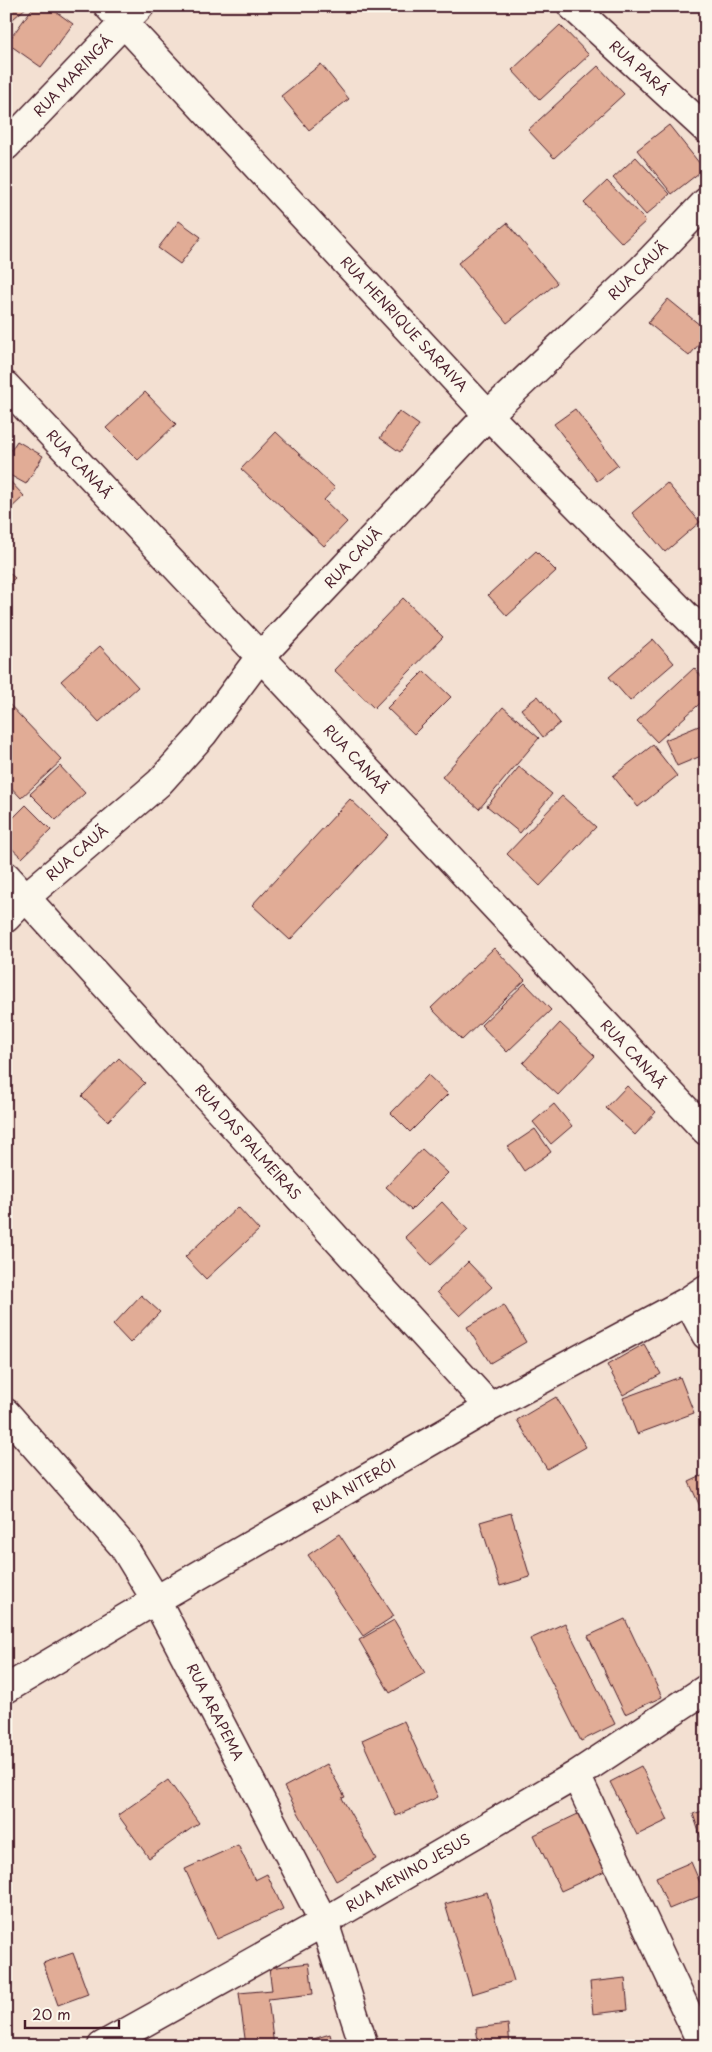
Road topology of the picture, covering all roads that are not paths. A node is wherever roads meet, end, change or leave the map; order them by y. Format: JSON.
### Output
{"nodes":[{"id":1,"x":572,"y":6,"type":"edge"},
{"id":2,"x":124,"y":12,"type":"edge"},
{"id":3,"x":706,"y":129,"type":"edge"},
{"id":4,"x":6,"y":146,"type":"edge"},
{"id":5,"x":706,"y":202,"type":"edge"},
{"id":6,"x":6,"y":386,"type":"edge"},
{"id":7,"x":488,"y":415,"type":"junction"},
{"id":8,"x":706,"y":636,"type":"edge"},
{"id":9,"x":260,"y":657,"type":"junction"},
{"id":10,"x":6,"y":876,"type":"edge"},
{"id":11,"x":26,"y":897,"type":"junction"},
{"id":12,"x":6,"y":918,"type":"edge"},
{"id":13,"x":706,"y":1131,"type":"edge"},
{"id":14,"x":697,"y":1295,"type":"edge"},
{"id":15,"x":706,"y":1335,"type":"edge"},
{"id":16,"x":490,"y":1407,"type":"junction"},
{"id":17,"x":6,"y":1413,"type":"edge"},
{"id":18,"x":156,"y":1600,"type":"junction"},
{"id":19,"x":706,"y":1688,"type":"edge"},
{"id":20,"x":6,"y":1689,"type":"edge"},
{"id":21,"x":576,"y":1775,"type":"junction"},
{"id":22,"x":324,"y":1922,"type":"junction"},
{"id":23,"x":102,"y":2046,"type":"edge"},
{"id":24,"x":364,"y":2046,"type":"edge"},
{"id":25,"x":703,"y":2046,"type":"edge"}],
"edges":[{"from":1,"to":3,"type":"street","name":"RUA PARÁ"},
{"from":2,"to":4,"type":"street","name":"RUA MARINGÁ"},
{"from":2,"to":7,"type":"street","name":"RUA HENRIQUE SARAIVA"},
{"from":5,"to":7,"type":"street","name":"RUA CAUÃ"},
{"from":6,"to":9,"type":"street","name":"RUA CANAÃ"},
{"from":7,"to":8,"type":"street","name":"RUA HENRIQUE SARAIVA"},
{"from":7,"to":9,"type":"street","name":"RUA CAUÃ"},
{"from":9,"to":11,"type":"street","name":"RUA CAUÃ"},
{"from":9,"to":13,"type":"street","name":"RUA CANAÃ"},
{"from":10,"to":11,"type":"street","name":"RUA DAS PALMEIRAS"},
{"from":11,"to":12,"type":"street","name":"RUA CAUÃ"},
{"from":11,"to":16,"type":"street","name":"RUA DAS PALMEIRAS"},
{"from":14,"to":15,"type":"street"},
{"from":14,"to":16,"type":"street","name":"RUA NITERÓI"},
{"from":16,"to":18,"type":"street","name":"RUA NITERÓI"},
{"from":17,"to":18,"type":"street","name":"RUA ARAPEMA"},
{"from":18,"to":20,"type":"street","name":"RUA NITERÓI"},
{"from":18,"to":22,"type":"street","name":"RUA ARAPEMA"},
{"from":19,"to":21,"type":"street","name":"RUA MENINO JESUS"},
{"from":21,"to":22,"type":"street","name":"RUA MENINO JESUS"},
{"from":21,"to":25,"type":"street"},
{"from":22,"to":23,"type":"street","name":"RUA MENINO JESUS"},
{"from":22,"to":24,"type":"street","name":"RUA ARAPEMA"}]}
